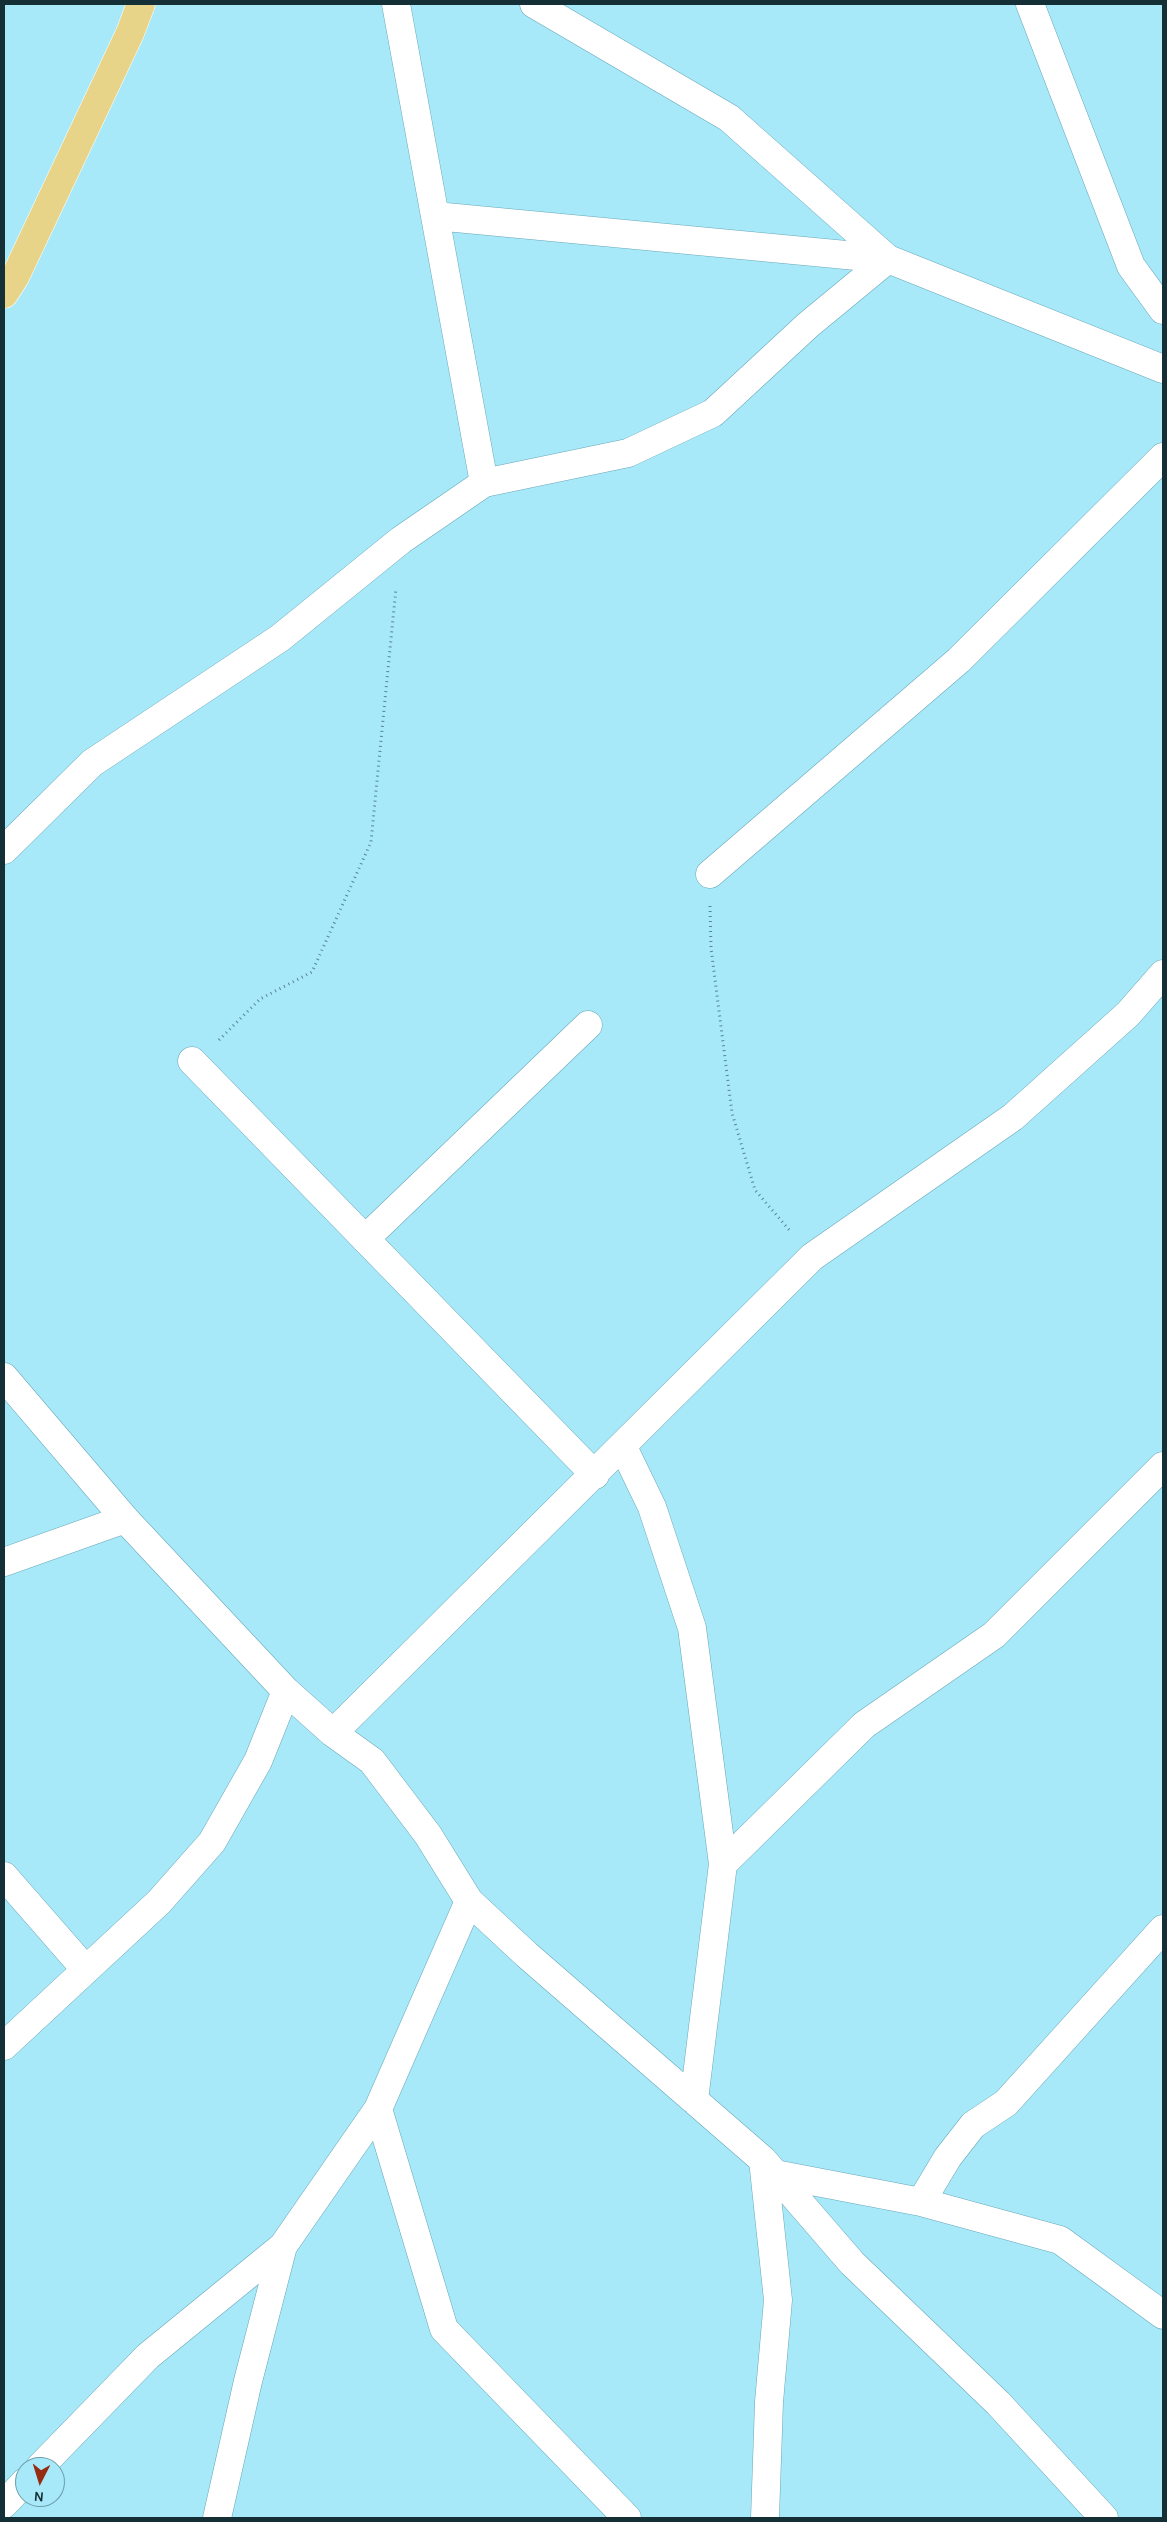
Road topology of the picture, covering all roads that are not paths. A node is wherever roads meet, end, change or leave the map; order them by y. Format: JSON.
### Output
{"nodes":[{"id":1,"x":141,"y":4,"type":"edge"},
{"id":2,"x":396,"y":4,"type":"edge"},
{"id":3,"x":534,"y":4,"type":"edge"},
{"id":4,"x":1030,"y":4,"type":"edge"},
{"id":5,"x":435,"y":216,"type":"junction"},
{"id":6,"x":888,"y":259,"type":"junction"},
{"id":7,"x":4,"y":294,"type":"edge"},
{"id":8,"x":1163,"y":310,"type":"edge"},
{"id":9,"x":1163,"y":369,"type":"edge"},
{"id":10,"x":1163,"y":457,"type":"edge"},
{"id":11,"x":484,"y":484,"type":"junction"},
{"id":12,"x":4,"y":850,"type":"edge"},
{"id":13,"x":710,"y":874,"type":"road end"},
{"id":14,"x":1163,"y":974,"type":"edge"},
{"id":15,"x":588,"y":1025,"type":"dead end"},
{"id":16,"x":192,"y":1061,"type":"road end"},
{"id":17,"x":365,"y":1239,"type":"junction"},
{"id":18,"x":4,"y":1377,"type":"edge"},
{"id":19,"x":622,"y":1447,"type":"junction"},
{"id":20,"x":1163,"y":1466,"type":"edge"},
{"id":21,"x":595,"y":1475,"type":"junction"},
{"id":22,"x":125,"y":1519,"type":"junction"},
{"id":23,"x":4,"y":1562,"type":"edge"},
{"id":24,"x":286,"y":1691,"type":"junction"},
{"id":25,"x":333,"y":1733,"type":"junction"},
{"id":26,"x":723,"y":1864,"type":"junction"},
{"id":27,"x":4,"y":1876,"type":"edge"},
{"id":28,"x":469,"y":1901,"type":"junction"},
{"id":29,"x":1163,"y":1929,"type":"edge"},
{"id":30,"x":86,"y":1970,"type":"junction"},
{"id":31,"x":4,"y":2046,"type":"edge"},
{"id":32,"x":694,"y":2100,"type":"junction"},
{"id":33,"x":378,"y":2109,"type":"junction"},
{"id":34,"x":769,"y":2167,"type":"junction"},
{"id":35,"x":921,"y":2202,"type":"junction"},
{"id":36,"x":284,"y":2246,"type":"junction"},
{"id":37,"x":1163,"y":2315,"type":"edge"},
{"id":38,"x":50,"y":2457,"type":"edge"},
{"id":39,"x":15,"y":2492,"type":"edge"},
{"id":40,"x":4,"y":2504,"type":"edge"},
{"id":41,"x":217,"y":2518,"type":"edge"},
{"id":42,"x":627,"y":2518,"type":"edge"},
{"id":43,"x":765,"y":2518,"type":"edge"},
{"id":44,"x":1104,"y":2518,"type":"edge"}],
"edges":[{"from":1,"to":7,"type":"main road"},
{"from":2,"to":5,"type":"street"},
{"from":3,"to":6,"type":"street"},
{"from":4,"to":8,"type":"street"},
{"from":5,"to":6,"type":"street"},
{"from":5,"to":11,"type":"street"},
{"from":6,"to":9,"type":"street"},
{"from":6,"to":11,"type":"street"},
{"from":10,"to":13,"type":"street"},
{"from":11,"to":12,"type":"street"},
{"from":14,"to":19,"type":"street"},
{"from":15,"to":17,"type":"street"},
{"from":16,"to":17,"type":"street"},
{"from":17,"to":21,"type":"street"},
{"from":18,"to":22,"type":"street"},
{"from":19,"to":21,"type":"street"},
{"from":19,"to":26,"type":"street"},
{"from":20,"to":26,"type":"street"},
{"from":21,"to":25,"type":"street"},
{"from":22,"to":23,"type":"street"},
{"from":22,"to":24,"type":"street"},
{"from":24,"to":25,"type":"street"},
{"from":24,"to":30,"type":"street"},
{"from":25,"to":28,"type":"street"},
{"from":26,"to":32,"type":"street"},
{"from":27,"to":30,"type":"street"},
{"from":28,"to":32,"type":"street"},
{"from":28,"to":33,"type":"street"},
{"from":29,"to":35,"type":"street"},
{"from":30,"to":31,"type":"street"},
{"from":32,"to":34,"type":"street"},
{"from":33,"to":36,"type":"street"},
{"from":33,"to":42,"type":"street"},
{"from":34,"to":35,"type":"street"},
{"from":34,"to":43,"type":"street"},
{"from":34,"to":44,"type":"street"},
{"from":35,"to":37,"type":"street"},
{"from":36,"to":38,"type":"street"},
{"from":36,"to":41,"type":"street"},
{"from":39,"to":40,"type":"street"}]}
